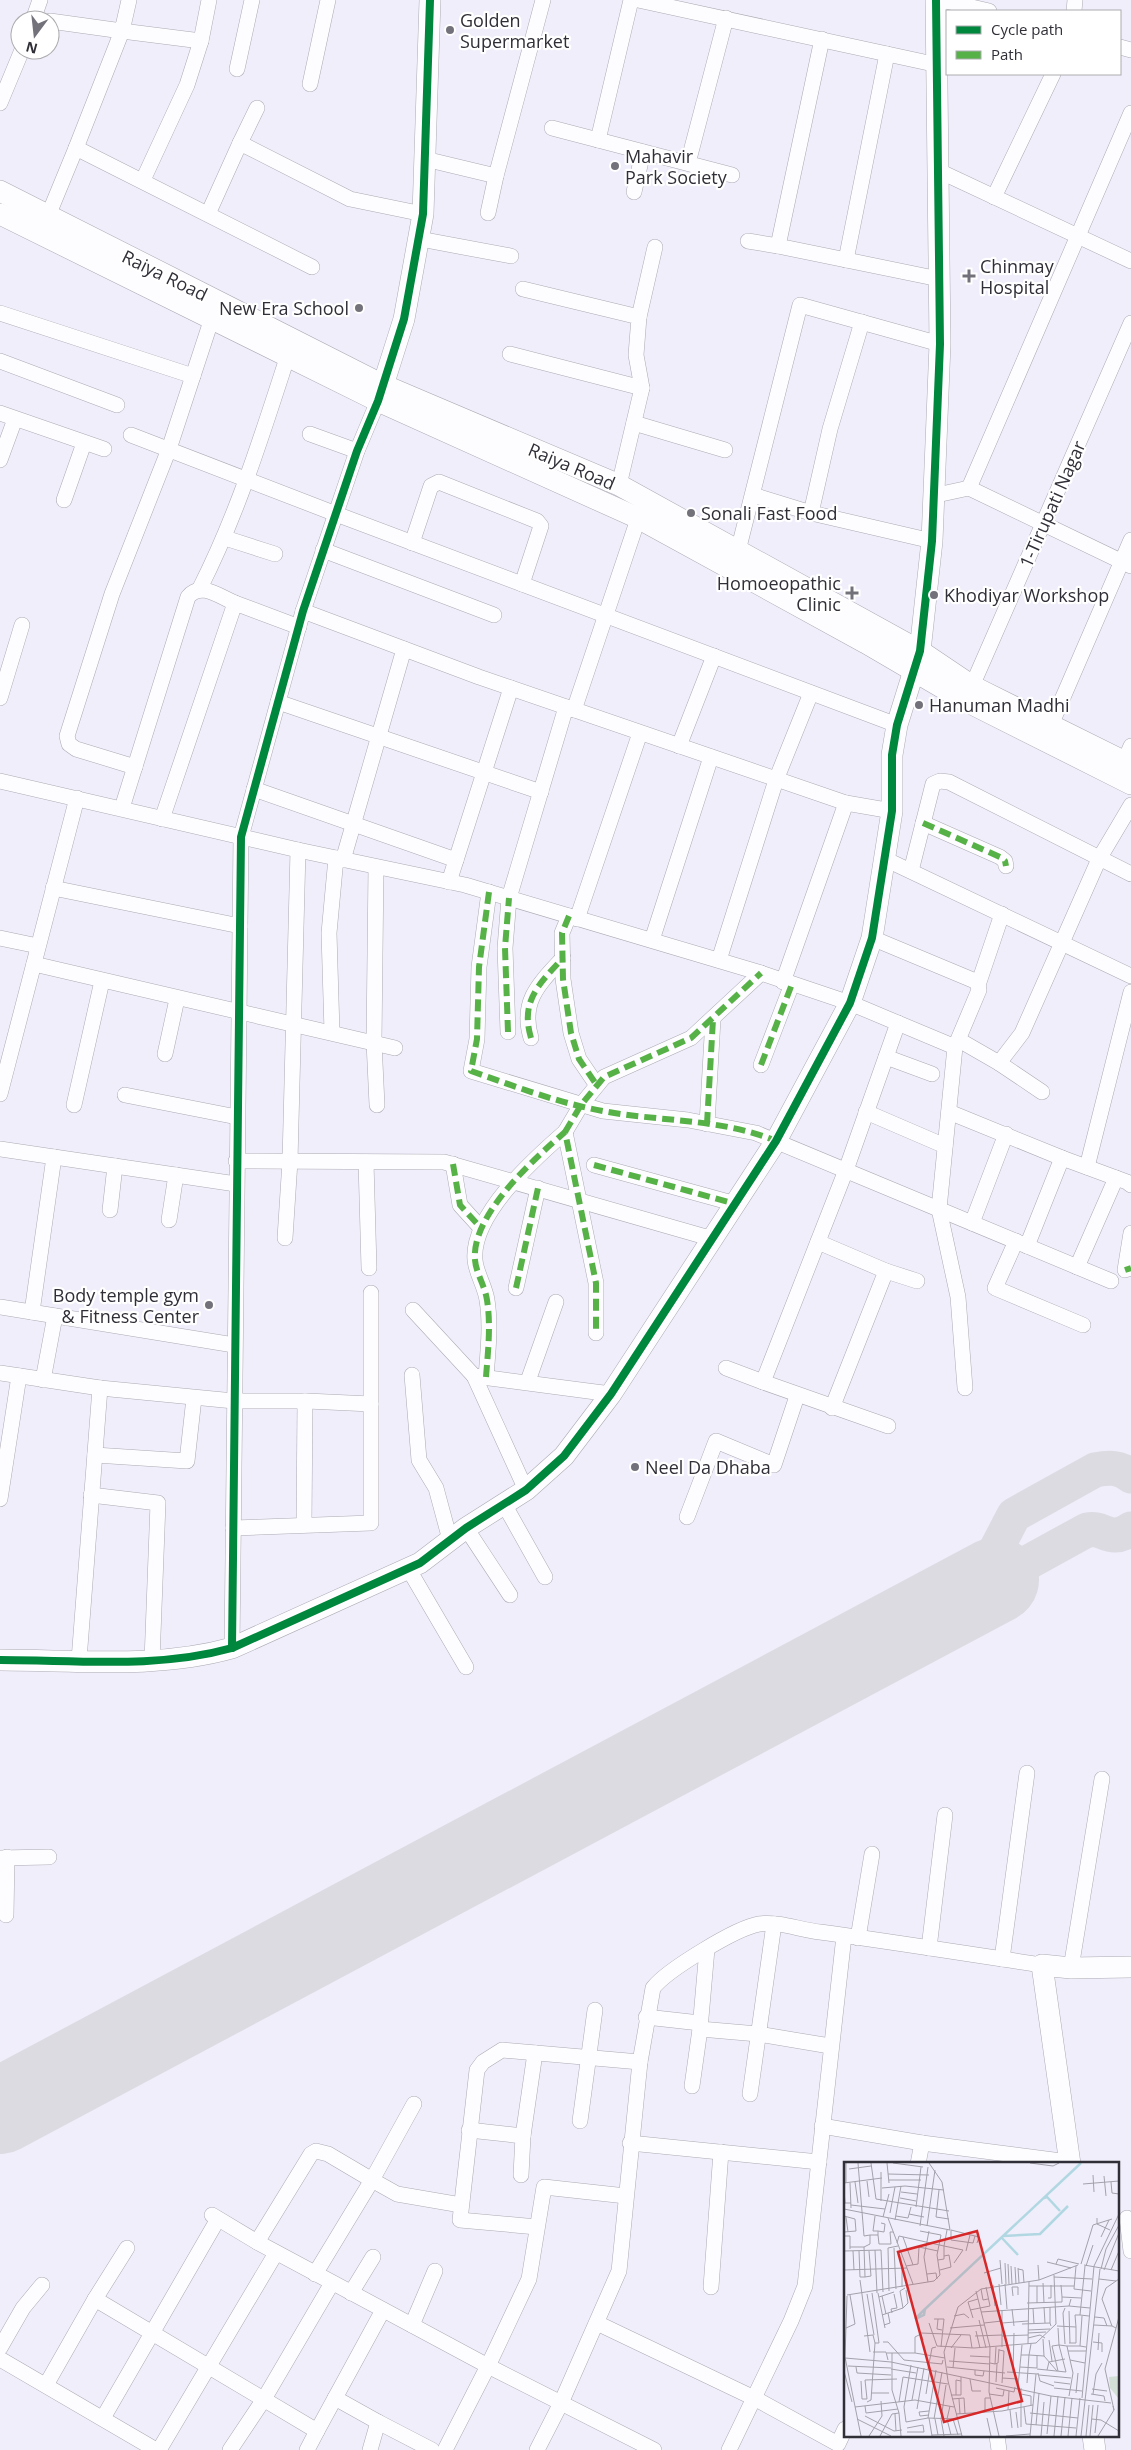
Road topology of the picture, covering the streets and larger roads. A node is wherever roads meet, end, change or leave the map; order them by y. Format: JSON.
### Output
{"nodes":[{"id":1,"x":129,"y":0,"type":"edge"},
{"id":2,"x":209,"y":0,"type":"edge"},
{"id":3,"x":252,"y":0,"type":"edge"},
{"id":4,"x":328,"y":0,"type":"edge"},
{"id":5,"x":430,"y":0,"type":"edge"},
{"id":6,"x":543,"y":0,"type":"edge"},
{"id":7,"x":631,"y":0,"type":"edge"},
{"id":8,"x":638,"y":0,"type":"edge"},
{"id":9,"x":936,"y":0,"type":"edge"},
{"id":10,"x":941,"y":0,"type":"edge"},
{"id":11,"x":985,"y":10,"type":"edge"},
{"id":12,"x":726,"y":18,"type":"junction"},
{"id":13,"x":60,"y":22,"type":"edge"},
{"id":14,"x":122,"y":31,"type":"junction"},
{"id":15,"x":822,"y":39,"type":"junction"},
{"id":16,"x":201,"y":41,"type":"junction"},
{"id":17,"x":887,"y":54,"type":"junction"},
{"id":18,"x":18,"y":60,"type":"edge"},
{"id":19,"x":938,"y":65,"type":"junction"},
{"id":20,"x":237,"y":69,"type":"dead end"},
{"id":21,"x":1054,"y":75,"type":"edge"},
{"id":22,"x":310,"y":84,"type":"dead end"},
{"id":23,"x":0,"y":103,"type":"edge"},
{"id":24,"x":257,"y":108,"type":"dead end"},
{"id":25,"x":1131,"y":113,"type":"edge"},
{"id":26,"x":552,"y":128,"type":"dead end"},
{"id":27,"x":598,"y":140,"type":"junction"},
{"id":28,"x":240,"y":143,"type":"junction"},
{"id":29,"x":76,"y":148,"type":"junction"},
{"id":30,"x":643,"y":152,"type":"junction"},
{"id":31,"x":425,"y":159,"type":"junction"},
{"id":32,"x":688,"y":163,"type":"junction"},
{"id":33,"x":939,"y":171,"type":"junction"},
{"id":34,"x":732,"y":175,"type":"dead end"},
{"id":35,"x":496,"y":176,"type":"junction"},
{"id":36,"x":143,"y":180,"type":"junction"},
{"id":37,"x":0,"y":191,"type":"edge"},
{"id":38,"x":634,"y":192,"type":"dead end"},
{"id":39,"x":994,"y":197,"type":"junction"},
{"id":40,"x":488,"y":213,"type":"dead end"},
{"id":41,"x":208,"y":214,"type":"junction"},
{"id":42,"x":423,"y":214,"type":"junction"},
{"id":43,"x":48,"y":216,"type":"junction"},
{"id":44,"x":1,"y":220,"type":"edge"},
{"id":45,"x":1077,"y":235,"type":"junction"},
{"id":46,"x":420,"y":239,"type":"junction"},
{"id":47,"x":748,"y":240,"type":"dead end"},
{"id":48,"x":778,"y":246,"type":"junction"},
{"id":49,"x":655,"y":247,"type":"dead end"},
{"id":50,"x":511,"y":256,"type":"dead end"},
{"id":51,"x":846,"y":260,"type":"junction"},
{"id":52,"x":1131,"y":260,"type":"edge"},
{"id":53,"x":312,"y":267,"type":"dead end"},
{"id":54,"x":940,"y":279,"type":"junction"},
{"id":55,"x":523,"y":289,"type":"dead end"},
{"id":56,"x":0,"y":313,"type":"edge"},
{"id":57,"x":639,"y":317,"type":"junction"},
{"id":58,"x":212,"y":318,"type":"junction"},
{"id":59,"x":862,"y":322,"type":"junction"},
{"id":60,"x":1131,"y":323,"type":"edge"},
{"id":61,"x":940,"y":344,"type":"junction"},
{"id":62,"x":510,"y":354,"type":"dead end"},
{"id":63,"x":288,"y":355,"type":"junction"},
{"id":64,"x":0,"y":361,"type":"edge"},
{"id":65,"x":193,"y":376,"type":"junction"},
{"id":66,"x":642,"y":388,"type":"junction"},
{"id":67,"x":381,"y":393,"type":"junction"},
{"id":68,"x":117,"y":405,"type":"dead end"},
{"id":69,"x":0,"y":413,"type":"edge"},
{"id":70,"x":15,"y":418,"type":"junction"},
{"id":71,"x":634,"y":423,"type":"junction"},
{"id":72,"x":310,"y":434,"type":"dead end"},
{"id":73,"x":131,"y":435,"type":"dead end"},
{"id":74,"x":84,"y":443,"type":"junction"},
{"id":75,"x":169,"y":448,"type":"junction"},
{"id":76,"x":104,"y":449,"type":"dead end"},
{"id":77,"x":725,"y":450,"type":"dead end"},
{"id":78,"x":357,"y":451,"type":"junction"},
{"id":79,"x":0,"y":460,"type":"edge"},
{"id":80,"x":248,"y":480,"type":"junction"},
{"id":81,"x":618,"y":485,"type":"junction"},
{"id":82,"x":969,"y":488,"type":"junction"},
{"id":83,"x":753,"y":495,"type":"junction"},
{"id":84,"x":932,"y":496,"type":"junction"},
{"id":85,"x":64,"y":500,"type":"dead end"},
{"id":86,"x":642,"y":509,"type":"junction"},
{"id":87,"x":811,"y":513,"type":"junction"},
{"id":88,"x":336,"y":514,"type":"junction"},
{"id":89,"x":1044,"y":523,"type":"junction"},
{"id":90,"x":225,"y":538,"type":"junction"},
{"id":91,"x":1131,"y":540,"type":"edge"},
{"id":92,"x":932,"y":542,"type":"junction"},
{"id":93,"x":412,"y":543,"type":"junction"},
{"id":94,"x":324,"y":550,"type":"junction"},
{"id":95,"x":738,"y":551,"type":"junction"},
{"id":96,"x":275,"y":554,"type":"dead end"},
{"id":97,"x":1126,"y":563,"type":"edge"},
{"id":98,"x":522,"y":584,"type":"junction"},
{"id":99,"x":200,"y":588,"type":"junction"},
{"id":100,"x":235,"y":603,"type":"junction"},
{"id":101,"x":303,"y":611,"type":"junction"},
{"id":102,"x":494,"y":615,"type":"dead end"},
{"id":103,"x":605,"y":615,"type":"junction"},
{"id":104,"x":22,"y":625,"type":"dead end"},
{"id":105,"x":299,"y":627,"type":"junction"},
{"id":106,"x":404,"y":649,"type":"junction"},
{"id":107,"x":920,"y":650,"type":"junction"},
{"id":108,"x":714,"y":656,"type":"junction"},
{"id":109,"x":914,"y":672,"type":"junction"},
{"id":110,"x":972,"y":686,"type":"junction"},
{"id":111,"x":512,"y":688,"type":"junction"},
{"id":112,"x":811,"y":692,"type":"junction"},
{"id":113,"x":0,"y":698,"type":"edge"},
{"id":114,"x":278,"y":702,"type":"junction"},
{"id":115,"x":570,"y":708,"type":"junction"},
{"id":116,"x":1051,"y":725,"type":"junction"},
{"id":117,"x":897,"y":726,"type":"junction"},
{"id":118,"x":640,"y":733,"type":"junction"},
{"id":119,"x":377,"y":738,"type":"junction"},
{"id":120,"x":678,"y":746,"type":"junction"},
{"id":121,"x":710,"y":757,"type":"junction"},
{"id":122,"x":1129,"y":758,"type":"edge"},
{"id":123,"x":135,"y":767,"type":"junction"},
{"id":124,"x":486,"y":773,"type":"junction"},
{"id":125,"x":776,"y":780,"type":"junction"},
{"id":126,"x":0,"y":781,"type":"edge"},
{"id":127,"x":1131,"y":784,"type":"edge"},
{"id":128,"x":254,"y":789,"type":"junction"},
{"id":129,"x":541,"y":792,"type":"junction"},
{"id":130,"x":77,"y":798,"type":"junction"},
{"id":131,"x":846,"y":803,"type":"junction"},
{"id":132,"x":1131,"y":805,"type":"edge"},
{"id":133,"x":122,"y":808,"type":"junction"},
{"id":134,"x":892,"y":811,"type":"junction"},
{"id":135,"x":162,"y":819,"type":"junction"},
{"id":136,"x":352,"y":823,"type":"junction"},
{"id":137,"x":923,"y":823,"type":"junction"},
{"id":138,"x":241,"y":837,"type":"junction"},
{"id":139,"x":298,"y":850,"type":"junction"},
{"id":140,"x":339,"y":859,"type":"junction"},
{"id":141,"x":885,"y":859,"type":"junction"},
{"id":142,"x":1099,"y":859,"type":"junction"},
{"id":143,"x":456,"y":860,"type":"junction"},
{"id":144,"x":1006,"y":866,"type":"dead end"},
{"id":145,"x":376,"y":867,"type":"junction"},
{"id":146,"x":911,"y":871,"type":"junction"},
{"id":147,"x":1131,"y":874,"type":"edge"},
{"id":148,"x":449,"y":882,"type":"junction"},
{"id":149,"x":53,"y":888,"type":"junction"},
{"id":150,"x":489,"y":892,"type":"junction"},
{"id":151,"x":509,"y":898,"type":"junction"},
{"id":152,"x":1002,"y":914,"type":"junction"},
{"id":153,"x":573,"y":917,"type":"junction"},
{"id":154,"x":240,"y":926,"type":"junction"},
{"id":155,"x":0,"y":938,"type":"edge"},
{"id":156,"x":872,"y":938,"type":"junction"},
{"id":157,"x":652,"y":940,"type":"junction"},
{"id":158,"x":1061,"y":941,"type":"junction"},
{"id":159,"x":38,"y":946,"type":"junction"},
{"id":160,"x":563,"y":958,"type":"junction"},
{"id":161,"x":718,"y":960,"type":"junction"},
{"id":162,"x":34,"y":964,"type":"junction"},
{"id":163,"x":761,"y":973,"type":"junction"},
{"id":164,"x":1131,"y":976,"type":"edge"},
{"id":165,"x":102,"y":981,"type":"junction"},
{"id":166,"x":788,"y":983,"type":"junction"},
{"id":167,"x":978,"y":985,"type":"junction"},
{"id":168,"x":1131,"y":992,"type":"edge"},
{"id":169,"x":178,"y":999,"type":"junction"},
{"id":170,"x":850,"y":1003,"type":"junction"},
{"id":171,"x":238,"y":1013,"type":"junction"},
{"id":172,"x":713,"y":1019,"type":"junction"},
{"id":173,"x":898,"y":1022,"type":"junction"},
{"id":174,"x":293,"y":1024,"type":"junction"},
{"id":175,"x":332,"y":1032,"type":"junction"},
{"id":176,"x":508,"y":1032,"type":"dead end"},
{"id":177,"x":531,"y":1038,"type":"dead end"},
{"id":178,"x":374,"y":1042,"type":"junction"},
{"id":179,"x":957,"y":1044,"type":"junction"},
{"id":180,"x":395,"y":1048,"type":"dead end"},
{"id":181,"x":165,"y":1054,"type":"dead end"},
{"id":182,"x":886,"y":1057,"type":"junction"},
{"id":183,"x":999,"y":1063,"type":"junction"},
{"id":184,"x":761,"y":1065,"type":"dead end"},
{"id":185,"x":932,"y":1074,"type":"dead end"},
{"id":186,"x":596,"y":1084,"type":"junction"},
{"id":187,"x":1042,"y":1092,"type":"dead end"},
{"id":188,"x":0,"y":1094,"type":"edge"},
{"id":189,"x":125,"y":1094,"type":"dead end"},
{"id":190,"x":74,"y":1105,"type":"dead end"},
{"id":191,"x":377,"y":1105,"type":"dead end"},
{"id":192,"x":580,"y":1105,"type":"junction"},
{"id":193,"x":866,"y":1112,"type":"junction"},
{"id":194,"x":949,"y":1112,"type":"junction"},
{"id":195,"x":237,"y":1117,"type":"junction"},
{"id":196,"x":707,"y":1124,"type":"junction"},
{"id":197,"x":565,"y":1132,"type":"junction"},
{"id":198,"x":1006,"y":1134,"type":"junction"},
{"id":199,"x":776,"y":1142,"type":"junction"},
{"id":200,"x":945,"y":1146,"type":"junction"},
{"id":201,"x":0,"y":1149,"type":"edge"},
{"id":202,"x":54,"y":1157,"type":"junction"},
{"id":203,"x":1062,"y":1158,"type":"junction"},
{"id":204,"x":236,"y":1161,"type":"junction"},
{"id":205,"x":290,"y":1161,"type":"junction"},
{"id":206,"x":366,"y":1162,"type":"junction"},
{"id":207,"x":453,"y":1164,"type":"junction"},
{"id":208,"x":594,"y":1165,"type":"dead end"},
{"id":209,"x":115,"y":1166,"type":"junction"},
{"id":210,"x":1087,"y":1167,"type":"junction"},
{"id":211,"x":846,"y":1170,"type":"junction"},
{"id":212,"x":176,"y":1175,"type":"junction"},
{"id":213,"x":1116,"y":1178,"type":"junction"},
{"id":214,"x":513,"y":1180,"type":"junction"},
{"id":215,"x":236,"y":1184,"type":"junction"},
{"id":216,"x":1131,"y":1185,"type":"edge"},
{"id":217,"x":538,"y":1188,"type":"junction"},
{"id":218,"x":580,"y":1201,"type":"junction"},
{"id":219,"x":736,"y":1204,"type":"junction"},
{"id":220,"x":939,"y":1209,"type":"junction"},
{"id":221,"x":110,"y":1210,"type":"dead end"},
{"id":222,"x":169,"y":1220,"type":"dead end"},
{"id":223,"x":972,"y":1223,"type":"junction"},
{"id":224,"x":480,"y":1227,"type":"junction"},
{"id":225,"x":1131,"y":1233,"type":"edge"},
{"id":226,"x":286,"y":1238,"type":"dead end"},
{"id":227,"x":713,"y":1239,"type":"junction"},
{"id":228,"x":818,"y":1242,"type":"junction"},
{"id":229,"x":1022,"y":1243,"type":"junction"},
{"id":230,"x":1077,"y":1267,"type":"junction"},
{"id":231,"x":369,"y":1268,"type":"dead end"},
{"id":232,"x":1131,"y":1268,"type":"edge"},
{"id":233,"x":886,"y":1270,"type":"junction"},
{"id":234,"x":917,"y":1281,"type":"dead end"},
{"id":235,"x":1111,"y":1281,"type":"dead end"},
{"id":236,"x":516,"y":1288,"type":"dead end"},
{"id":237,"x":370,"y":1293,"type":"dead end"},
{"id":238,"x":556,"y":1302,"type":"dead end"},
{"id":239,"x":0,"y":1307,"type":"edge"},
{"id":240,"x":413,"y":1310,"type":"dead end"},
{"id":241,"x":32,"y":1312,"type":"junction"},
{"id":242,"x":55,"y":1316,"type":"junction"},
{"id":243,"x":1083,"y":1325,"type":"dead end"},
{"id":244,"x":596,"y":1332,"type":"dead end"},
{"id":245,"x":234,"y":1346,"type":"junction"},
{"id":246,"x":726,"y":1368,"type":"dead end"},
{"id":247,"x":0,"y":1373,"type":"edge"},
{"id":248,"x":412,"y":1375,"type":"dead end"},
{"id":249,"x":19,"y":1376,"type":"junction"},
{"id":250,"x":480,"y":1376,"type":"junction"},
{"id":251,"x":43,"y":1380,"type":"junction"},
{"id":252,"x":528,"y":1382,"type":"junction"},
{"id":253,"x":763,"y":1382,"type":"junction"},
{"id":254,"x":100,"y":1388,"type":"junction"},
{"id":255,"x":965,"y":1388,"type":"dead end"},
{"id":256,"x":611,"y":1394,"type":"junction"},
{"id":257,"x":797,"y":1396,"type":"junction"},
{"id":258,"x":194,"y":1398,"type":"junction"},
{"id":259,"x":305,"y":1401,"type":"junction"},
{"id":260,"x":234,"y":1402,"type":"junction"},
{"id":261,"x":371,"y":1404,"type":"junction"},
{"id":262,"x":832,"y":1408,"type":"junction"},
{"id":263,"x":888,"y":1426,"type":"dead end"},
{"id":264,"x":95,"y":1455,"type":"junction"},
{"id":265,"x":526,"y":1490,"type":"junction"},
{"id":266,"x":91,"y":1495,"type":"junction"},
{"id":267,"x":0,"y":1499,"type":"edge"},
{"id":268,"x":504,"y":1504,"type":"junction"},
{"id":269,"x":687,"y":1517,"type":"dead end"},
{"id":270,"x":304,"y":1525,"type":"junction"},
{"id":271,"x":233,"y":1528,"type":"junction"},
{"id":272,"x":458,"y":1534,"type":"junction"},
{"id":273,"x":408,"y":1568,"type":"junction"},
{"id":274,"x":544,"y":1577,"type":"dead end"},
{"id":275,"x":510,"y":1595,"type":"dead end"},
{"id":276,"x":232,"y":1648,"type":"junction"},
{"id":277,"x":0,"y":1660,"type":"edge"},
{"id":278,"x":79,"y":1660,"type":"junction"},
{"id":279,"x":152,"y":1661,"type":"junction"},
{"id":280,"x":466,"y":1667,"type":"dead end"},
{"id":281,"x":1026,"y":1773,"type":"dead end"},
{"id":282,"x":1102,"y":1780,"type":"dead end"},
{"id":283,"x":945,"y":1814,"type":"dead end"},
{"id":284,"x":872,"y":1854,"type":"dead end"},
{"id":285,"x":48,"y":1857,"type":"dead end"},
{"id":286,"x":3,"y":1858,"type":"edge"},
{"id":287,"x":6,"y":1915,"type":"dead end"},
{"id":288,"x":774,"y":1924,"type":"junction"},
{"id":289,"x":851,"y":1937,"type":"junction"},
{"id":290,"x":929,"y":1948,"type":"junction"},
{"id":291,"x":707,"y":1949,"type":"junction"},
{"id":292,"x":1002,"y":1958,"type":"junction"},
{"id":293,"x":1042,"y":1964,"type":"junction"},
{"id":294,"x":1131,"y":1967,"type":"edge"},
{"id":295,"x":1072,"y":1968,"type":"junction"},
{"id":296,"x":595,"y":2010,"type":"dead end"},
{"id":297,"x":646,"y":2017,"type":"junction"},
{"id":298,"x":700,"y":2026,"type":"junction"},
{"id":299,"x":758,"y":2034,"type":"junction"},
{"id":300,"x":830,"y":2046,"type":"junction"},
{"id":301,"x":535,"y":2052,"type":"junction"},
{"id":302,"x":587,"y":2059,"type":"junction"},
{"id":303,"x":640,"y":2062,"type":"junction"},
{"id":304,"x":692,"y":2086,"type":"dead end"},
{"id":305,"x":750,"y":2094,"type":"dead end"},
{"id":306,"x":414,"y":2104,"type":"dead end"},
{"id":307,"x":580,"y":2121,"type":"dead end"},
{"id":308,"x":822,"y":2126,"type":"junction"},
{"id":309,"x":469,"y":2130,"type":"junction"},
{"id":310,"x":523,"y":2136,"type":"junction"},
{"id":311,"x":630,"y":2142,"type":"junction"},
{"id":312,"x":922,"y":2143,"type":"junction"},
{"id":313,"x":721,"y":2152,"type":"junction"},
{"id":314,"x":819,"y":2162,"type":"junction"},
{"id":315,"x":918,"y":2162,"type":"edge"},
{"id":316,"x":1063,"y":2162,"type":"edge"},
{"id":317,"x":1070,"y":2162,"type":"edge"},
{"id":318,"x":521,"y":2175,"type":"dead end"},
{"id":319,"x":372,"y":2180,"type":"junction"},
{"id":320,"x":626,"y":2196,"type":"junction"},
{"id":321,"x":462,"y":2204,"type":"junction"},
{"id":322,"x":1125,"y":2217,"type":"edge"},
{"id":323,"x":537,"y":2227,"type":"junction"},
{"id":324,"x":258,"y":2242,"type":"junction"},
{"id":325,"x":127,"y":2248,"type":"dead end"},
{"id":326,"x":1131,"y":2251,"type":"edge"},
{"id":327,"x":276,"y":2252,"type":"junction"},
{"id":328,"x":373,"y":2257,"type":"dead end"},
{"id":329,"x":435,"y":2271,"type":"dead end"},
{"id":330,"x":315,"y":2274,"type":"junction"},
{"id":331,"x":332,"y":2283,"type":"junction"},
{"id":332,"x":42,"y":2285,"type":"dead end"},
{"id":333,"x":710,"y":2287,"type":"dead end"},
{"id":334,"x":351,"y":2293,"type":"junction"},
{"id":335,"x":95,"y":2299,"type":"junction"},
{"id":336,"x":383,"y":2310,"type":"junction"},
{"id":337,"x":597,"y":2323,"type":"junction"},
{"id":338,"x":412,"y":2325,"type":"junction"},
{"id":339,"x":152,"y":2332,"type":"junction"},
{"id":340,"x":0,"y":2348,"type":"edge"},
{"id":341,"x":0,"y":2359,"type":"edge"},
{"id":342,"x":209,"y":2366,"type":"junction"},
{"id":343,"x":488,"y":2366,"type":"junction"},
{"id":344,"x":46,"y":2385,"type":"junction"},
{"id":345,"x":336,"y":2398,"type":"junction"},
{"id":346,"x":754,"y":2398,"type":"junction"},
{"id":347,"x":264,"y":2399,"type":"junction"},
{"id":348,"x":560,"y":2403,"type":"junction"},
{"id":349,"x":103,"y":2418,"type":"junction"},
{"id":350,"x":378,"y":2422,"type":"junction"},
{"id":351,"x":317,"y":2431,"type":"junction"},
{"id":352,"x":845,"y":2447,"type":"edge"},
{"id":353,"x":157,"y":2450,"type":"edge"},
{"id":354,"x":230,"y":2450,"type":"edge"},
{"id":355,"x":307,"y":2450,"type":"edge"},
{"id":356,"x":370,"y":2450,"type":"edge"},
{"id":357,"x":432,"y":2450,"type":"edge"},
{"id":358,"x":445,"y":2450,"type":"edge"},
{"id":359,"x":536,"y":2450,"type":"edge"},
{"id":360,"x":654,"y":2450,"type":"edge"},
{"id":361,"x":729,"y":2450,"type":"edge"}],
"edges":[{"from":1,"to":14,"type":"street"},
{"from":2,"to":16,"type":"street"},
{"from":3,"to":20,"type":"street"},
{"from":4,"to":22,"type":"street"},
{"from":5,"to":31,"type":"street"},
{"from":6,"to":35,"type":"street"},
{"from":7,"to":27,"type":"street"},
{"from":8,"to":12,"type":"street"},
{"from":9,"to":19,"type":"street"},
{"from":10,"to":11,"type":"street"},
{"from":12,"to":15,"type":"street"},
{"from":12,"to":32,"type":"street"},
{"from":13,"to":14,"type":"street"},
{"from":14,"to":16,"type":"street"},
{"from":14,"to":29,"type":"street"},
{"from":15,"to":17,"type":"street"},
{"from":15,"to":48,"type":"street"},
{"from":16,"to":36,"type":"street"},
{"from":17,"to":19,"type":"street"},
{"from":17,"to":51,"type":"street"},
{"from":18,"to":23,"type":"street"},
{"from":19,"to":33,"type":"street"},
{"from":21,"to":39,"type":"street"},
{"from":24,"to":28,"type":"street"},
{"from":25,"to":45,"type":"street"},
{"from":26,"to":27,"type":"street"},
{"from":27,"to":30,"type":"street"},
{"from":28,"to":41,"type":"street"},
{"from":28,"to":42,"type":"street"},
{"from":29,"to":36,"type":"street"},
{"from":29,"to":43,"type":"street"},
{"from":30,"to":32,"type":"street"},
{"from":30,"to":38,"type":"street"},
{"from":31,"to":35,"type":"street"},
{"from":31,"to":42,"type":"street"},
{"from":32,"to":34,"type":"street"},
{"from":33,"to":39,"type":"street"},
{"from":33,"to":54,"type":"street"},
{"from":35,"to":40,"type":"street"},
{"from":36,"to":41,"type":"street"},
{"from":37,"to":43,"type":"street","name":"Raiya Road"},
{"from":39,"to":45,"type":"street"},
{"from":41,"to":53,"type":"street"},
{"from":42,"to":46,"type":"street"},
{"from":43,"to":67,"type":"street","name":"Raiya Road"},
{"from":44,"to":58,"type":"street","name":"Raiya Road"},
{"from":45,"to":52,"type":"street"},
{"from":45,"to":82,"type":"street"},
{"from":46,"to":50,"type":"street"},
{"from":46,"to":67,"type":"street"},
{"from":47,"to":48,"type":"street"},
{"from":48,"to":51,"type":"street"},
{"from":49,"to":57,"type":"street"},
{"from":51,"to":54,"type":"street"},
{"from":54,"to":61,"type":"street"},
{"from":55,"to":57,"type":"street"},
{"from":56,"to":65,"type":"street"},
{"from":57,"to":66,"type":"street"},
{"from":58,"to":63,"type":"street","name":"Raiya Road"},
{"from":58,"to":65,"type":"street"},
{"from":59,"to":61,"type":"street"},
{"from":59,"to":83,"type":"street"},
{"from":59,"to":87,"type":"street"},
{"from":60,"to":89,"type":"street","name":"1-Tirupati Nagar"},
{"from":61,"to":84,"type":"street"},
{"from":62,"to":66,"type":"street"},
{"from":63,"to":67,"type":"street","name":"Raiya Road"},
{"from":63,"to":80,"type":"street"},
{"from":64,"to":68,"type":"street"},
{"from":65,"to":75,"type":"street"},
{"from":66,"to":71,"type":"street"},
{"from":67,"to":78,"type":"street"},
{"from":67,"to":81,"type":"street","name":"Raiya Road"},
{"from":67,"to":86,"type":"street","name":"Raiya Road"},
{"from":69,"to":70,"type":"street"},
{"from":70,"to":74,"type":"street"},
{"from":70,"to":79,"type":"street"},
{"from":71,"to":77,"type":"street"},
{"from":71,"to":81,"type":"street"},
{"from":72,"to":78,"type":"street"},
{"from":73,"to":75,"type":"street"},
{"from":74,"to":76,"type":"street"},
{"from":74,"to":85,"type":"street"},
{"from":75,"to":80,"type":"street"},
{"from":75,"to":123,"type":"street"},
{"from":78,"to":88,"type":"street"},
{"from":80,"to":88,"type":"street"},
{"from":80,"to":90,"type":"street"},
{"from":81,"to":86,"type":"street","name":"Raiya Road"},
{"from":82,"to":84,"type":"street"},
{"from":82,"to":89,"type":"street"},
{"from":83,"to":87,"type":"street"},
{"from":83,"to":95,"type":"street"},
{"from":84,"to":92,"type":"street"},
{"from":86,"to":95,"type":"street","name":"Raiya Road"},
{"from":86,"to":103,"type":"street"},
{"from":86,"to":109,"type":"street","name":"Raiya Road"},
{"from":87,"to":92,"type":"street"},
{"from":88,"to":93,"type":"street"},
{"from":88,"to":94,"type":"street"},
{"from":89,"to":97,"type":"street"},
{"from":89,"to":110,"type":"street","name":"1-Tirupati Nagar"},
{"from":90,"to":96,"type":"street"},
{"from":90,"to":99,"type":"street"},
{"from":91,"to":97,"type":"street"},
{"from":92,"to":107,"type":"street"},
{"from":93,"to":98,"type":"street"},
{"from":93,"to":98,"type":"street"},
{"from":94,"to":101,"type":"street"},
{"from":94,"to":102,"type":"street"},
{"from":95,"to":107,"type":"street","name":"Raiya Road"},
{"from":97,"to":116,"type":"street"},
{"from":98,"to":103,"type":"street"},
{"from":99,"to":100,"type":"street"},
{"from":99,"to":123,"type":"street"},
{"from":100,"to":105,"type":"street"},
{"from":100,"to":135,"type":"street"},
{"from":101,"to":105,"type":"street"},
{"from":101,"to":106,"type":"street"},
{"from":103,"to":108,"type":"street"},
{"from":103,"to":115,"type":"street"},
{"from":104,"to":113,"type":"street"},
{"from":105,"to":114,"type":"street"},
{"from":106,"to":111,"type":"street"},
{"from":106,"to":119,"type":"street"},
{"from":107,"to":109,"type":"street"},
{"from":107,"to":110,"type":"street","name":"Raiya Road"},
{"from":108,"to":112,"type":"street"},
{"from":108,"to":120,"type":"street"},
{"from":109,"to":117,"type":"street"},
{"from":109,"to":127,"type":"street","name":"Raiya Road"},
{"from":110,"to":116,"type":"street","name":"Raiya Road"},
{"from":111,"to":115,"type":"street"},
{"from":111,"to":124,"type":"street"},
{"from":112,"to":117,"type":"street"},
{"from":112,"to":125,"type":"street"},
{"from":114,"to":119,"type":"street"},
{"from":114,"to":128,"type":"street"},
{"from":115,"to":118,"type":"street"},
{"from":115,"to":129,"type":"street"},
{"from":116,"to":122,"type":"street","name":"Raiya Road"},
{"from":117,"to":134,"type":"street"},
{"from":118,"to":120,"type":"street"},
{"from":118,"to":153,"type":"street"},
{"from":119,"to":124,"type":"street"},
{"from":119,"to":136,"type":"street"},
{"from":120,"to":121,"type":"street"},
{"from":121,"to":125,"type":"street"},
{"from":121,"to":157,"type":"street"},
{"from":123,"to":133,"type":"street"},
{"from":124,"to":129,"type":"street"},
{"from":124,"to":143,"type":"street"},
{"from":125,"to":131,"type":"street"},
{"from":125,"to":161,"type":"street"},
{"from":126,"to":130,"type":"street"},
{"from":128,"to":136,"type":"street"},
{"from":128,"to":138,"type":"street"},
{"from":129,"to":151,"type":"street"},
{"from":130,"to":133,"type":"street"},
{"from":130,"to":149,"type":"street"},
{"from":131,"to":134,"type":"street"},
{"from":131,"to":166,"type":"street"},
{"from":132,"to":142,"type":"street"},
{"from":133,"to":135,"type":"street"},
{"from":134,"to":141,"type":"street"},
{"from":135,"to":138,"type":"street"},
{"from":136,"to":140,"type":"street"},
{"from":136,"to":143,"type":"street"},
{"from":137,"to":142,"type":"street"},
{"from":137,"to":144,"type":"street"},
{"from":137,"to":146,"type":"street"},
{"from":138,"to":139,"type":"street"},
{"from":138,"to":154,"type":"street"},
{"from":139,"to":140,"type":"street"},
{"from":139,"to":174,"type":"street"},
{"from":140,"to":145,"type":"street"},
{"from":140,"to":175,"type":"street"},
{"from":141,"to":146,"type":"street"},
{"from":141,"to":156,"type":"street"},
{"from":142,"to":147,"type":"street"},
{"from":142,"to":158,"type":"street"},
{"from":143,"to":148,"type":"street"},
{"from":145,"to":148,"type":"street"},
{"from":145,"to":178,"type":"street"},
{"from":146,"to":152,"type":"street"},
{"from":148,"to":150,"type":"street"},
{"from":149,"to":154,"type":"street"},
{"from":149,"to":159,"type":"street"},
{"from":150,"to":151,"type":"street"},
{"from":150,"to":192,"type":"street"},
{"from":151,"to":153,"type":"street"},
{"from":151,"to":176,"type":"street"},
{"from":152,"to":158,"type":"street"},
{"from":152,"to":167,"type":"street"},
{"from":153,"to":157,"type":"street"},
{"from":153,"to":160,"type":"street"},
{"from":154,"to":171,"type":"street"},
{"from":155,"to":159,"type":"street"},
{"from":156,"to":167,"type":"street"},
{"from":156,"to":170,"type":"street"},
{"from":157,"to":161,"type":"street"},
{"from":158,"to":164,"type":"street"},
{"from":158,"to":183,"type":"street"},
{"from":159,"to":162,"type":"street"},
{"from":160,"to":177,"type":"street"},
{"from":160,"to":186,"type":"street"},
{"from":161,"to":163,"type":"street"},
{"from":162,"to":165,"type":"street"},
{"from":162,"to":188,"type":"street"},
{"from":163,"to":166,"type":"street"},
{"from":163,"to":172,"type":"street"},
{"from":165,"to":169,"type":"street"},
{"from":165,"to":190,"type":"street"},
{"from":166,"to":170,"type":"street"},
{"from":166,"to":184,"type":"street"},
{"from":167,"to":179,"type":"street"},
{"from":168,"to":210,"type":"street"},
{"from":169,"to":171,"type":"street"},
{"from":169,"to":181,"type":"street"},
{"from":170,"to":173,"type":"street"},
{"from":170,"to":199,"type":"street"},
{"from":171,"to":174,"type":"street"},
{"from":171,"to":195,"type":"street"},
{"from":172,"to":186,"type":"street"},
{"from":172,"to":196,"type":"street"},
{"from":173,"to":179,"type":"street"},
{"from":173,"to":182,"type":"street"},
{"from":174,"to":175,"type":"street"},
{"from":174,"to":205,"type":"street"},
{"from":175,"to":178,"type":"street"},
{"from":178,"to":180,"type":"street"},
{"from":178,"to":191,"type":"street"},
{"from":179,"to":183,"type":"street"},
{"from":179,"to":194,"type":"street"},
{"from":182,"to":185,"type":"street"},
{"from":182,"to":193,"type":"street"},
{"from":183,"to":187,"type":"street"},
{"from":186,"to":192,"type":"street"},
{"from":189,"to":195,"type":"street"},
{"from":192,"to":196,"type":"street"},
{"from":192,"to":197,"type":"street"},
{"from":193,"to":200,"type":"street"},
{"from":193,"to":211,"type":"street"},
{"from":194,"to":198,"type":"street"},
{"from":194,"to":200,"type":"street"},
{"from":195,"to":204,"type":"street"},
{"from":196,"to":199,"type":"street"},
{"from":197,"to":214,"type":"street"},
{"from":197,"to":218,"type":"street"},
{"from":198,"to":203,"type":"street"},
{"from":198,"to":223,"type":"street"},
{"from":199,"to":211,"type":"street"},
{"from":199,"to":219,"type":"street"},
{"from":200,"to":220,"type":"street"},
{"from":201,"to":202,"type":"street"},
{"from":202,"to":209,"type":"street"},
{"from":202,"to":241,"type":"street"},
{"from":203,"to":210,"type":"street"},
{"from":203,"to":229,"type":"street"},
{"from":204,"to":205,"type":"street"},
{"from":204,"to":215,"type":"street"},
{"from":205,"to":206,"type":"street"},
{"from":205,"to":226,"type":"street"},
{"from":206,"to":207,"type":"street"},
{"from":206,"to":231,"type":"street"},
{"from":207,"to":214,"type":"street"},
{"from":207,"to":224,"type":"street"},
{"from":208,"to":219,"type":"street"},
{"from":209,"to":212,"type":"street"},
{"from":209,"to":221,"type":"street"},
{"from":210,"to":213,"type":"street"},
{"from":211,"to":220,"type":"street"},
{"from":211,"to":228,"type":"street"},
{"from":212,"to":215,"type":"street"},
{"from":212,"to":222,"type":"street"},
{"from":213,"to":216,"type":"street"},
{"from":213,"to":230,"type":"street"},
{"from":214,"to":217,"type":"street"},
{"from":214,"to":224,"type":"street"},
{"from":215,"to":245,"type":"street"},
{"from":217,"to":218,"type":"street"},
{"from":217,"to":236,"type":"street"},
{"from":218,"to":227,"type":"street"},
{"from":218,"to":244,"type":"street"},
{"from":219,"to":227,"type":"street"},
{"from":220,"to":223,"type":"street"},
{"from":220,"to":255,"type":"street"},
{"from":223,"to":229,"type":"street"},
{"from":224,"to":250,"type":"street"},
{"from":225,"to":232,"type":"street"},
{"from":227,"to":256,"type":"street"},
{"from":228,"to":233,"type":"street"},
{"from":228,"to":253,"type":"street"},
{"from":229,"to":230,"type":"street"},
{"from":229,"to":243,"type":"street"},
{"from":230,"to":235,"type":"street"},
{"from":233,"to":234,"type":"street"},
{"from":233,"to":262,"type":"street"},
{"from":237,"to":261,"type":"street"},
{"from":238,"to":252,"type":"street"},
{"from":239,"to":241,"type":"street"},
{"from":240,"to":250,"type":"street"},
{"from":241,"to":242,"type":"street"},
{"from":242,"to":245,"type":"street"},
{"from":242,"to":251,"type":"street"},
{"from":245,"to":260,"type":"street"},
{"from":246,"to":253,"type":"street"},
{"from":247,"to":249,"type":"street"},
{"from":248,"to":272,"type":"street"},
{"from":249,"to":251,"type":"street"},
{"from":249,"to":267,"type":"street"},
{"from":250,"to":252,"type":"street"},
{"from":250,"to":265,"type":"street"},
{"from":251,"to":254,"type":"street"},
{"from":252,"to":256,"type":"street"},
{"from":253,"to":257,"type":"street"},
{"from":254,"to":258,"type":"street"},
{"from":254,"to":264,"type":"street"},
{"from":256,"to":265,"type":"street"},
{"from":257,"to":262,"type":"street"},
{"from":257,"to":269,"type":"street"},
{"from":258,"to":260,"type":"street"},
{"from":258,"to":264,"type":"street"},
{"from":259,"to":260,"type":"street"},
{"from":259,"to":261,"type":"street"},
{"from":259,"to":270,"type":"street"},
{"from":260,"to":271,"type":"street"},
{"from":261,"to":270,"type":"street"},
{"from":262,"to":263,"type":"street"},
{"from":264,"to":266,"type":"street"},
{"from":265,"to":268,"type":"street"},
{"from":266,"to":278,"type":"street"},
{"from":266,"to":279,"type":"street"},
{"from":268,"to":272,"type":"street"},
{"from":268,"to":274,"type":"street"},
{"from":270,"to":271,"type":"street"},
{"from":271,"to":276,"type":"street"},
{"from":272,"to":273,"type":"street"},
{"from":272,"to":275,"type":"street"},
{"from":273,"to":276,"type":"street"},
{"from":273,"to":280,"type":"street"},
{"from":276,"to":279,"type":"street"},
{"from":277,"to":278,"type":"street"},
{"from":278,"to":279,"type":"street"},
{"from":281,"to":292,"type":"street"},
{"from":282,"to":295,"type":"street"},
{"from":283,"to":290,"type":"street"},
{"from":284,"to":289,"type":"street"},
{"from":285,"to":286,"type":"street"},
{"from":286,"to":287,"type":"street"},
{"from":288,"to":289,"type":"street"},
{"from":288,"to":291,"type":"street"},
{"from":288,"to":299,"type":"street"},
{"from":289,"to":290,"type":"street"},
{"from":289,"to":300,"type":"street"},
{"from":290,"to":292,"type":"street"},
{"from":291,"to":297,"type":"street"},
{"from":291,"to":298,"type":"street"},
{"from":292,"to":293,"type":"street"},
{"from":293,"to":295,"type":"street"},
{"from":293,"to":317,"type":"street"},
{"from":294,"to":295,"type":"street"},
{"from":296,"to":302,"type":"street"},
{"from":297,"to":298,"type":"street"},
{"from":297,"to":303,"type":"street"},
{"from":298,"to":299,"type":"street"},
{"from":298,"to":304,"type":"street"},
{"from":299,"to":300,"type":"street"},
{"from":299,"to":305,"type":"street"},
{"from":300,"to":308,"type":"street"},
{"from":301,"to":302,"type":"street"},
{"from":301,"to":309,"type":"street"},
{"from":301,"to":310,"type":"street"},
{"from":302,"to":303,"type":"street"},
{"from":302,"to":307,"type":"street"},
{"from":303,"to":311,"type":"street"},
{"from":306,"to":319,"type":"street"},
{"from":308,"to":312,"type":"street"},
{"from":308,"to":314,"type":"street"},
{"from":309,"to":310,"type":"street"},
{"from":309,"to":321,"type":"street"},
{"from":310,"to":318,"type":"street"},
{"from":311,"to":313,"type":"street"},
{"from":311,"to":320,"type":"street"},
{"from":312,"to":315,"type":"street"},
{"from":312,"to":316,"type":"street"},
{"from":313,"to":314,"type":"street"},
{"from":313,"to":333,"type":"street"},
{"from":314,"to":346,"type":"street"},
{"from":319,"to":321,"type":"street"},
{"from":319,"to":324,"type":"street"},
{"from":319,"to":330,"type":"street"},
{"from":320,"to":323,"type":"street"},
{"from":320,"to":337,"type":"street"},
{"from":321,"to":323,"type":"street"},
{"from":322,"to":326,"type":"street"},
{"from":323,"to":343,"type":"street"},
{"from":324,"to":327,"type":"street"},
{"from":324,"to":339,"type":"street"},
{"from":325,"to":335,"type":"street"},
{"from":327,"to":330,"type":"street"},
{"from":327,"to":342,"type":"street"},
{"from":328,"to":334,"type":"street"},
{"from":329,"to":338,"type":"street"},
{"from":330,"to":331,"type":"street"},
{"from":331,"to":334,"type":"street"},
{"from":331,"to":347,"type":"street"},
{"from":332,"to":340,"type":"street"},
{"from":334,"to":336,"type":"street"},
{"from":335,"to":339,"type":"street"},
{"from":335,"to":344,"type":"street"},
{"from":336,"to":338,"type":"street"},
{"from":336,"to":345,"type":"street"},
{"from":337,"to":346,"type":"street"},
{"from":337,"to":348,"type":"street"},
{"from":338,"to":343,"type":"street"},
{"from":339,"to":342,"type":"street"},
{"from":339,"to":349,"type":"street"},
{"from":341,"to":344,"type":"street"},
{"from":342,"to":347,"type":"street"},
{"from":342,"to":353,"type":"street"},
{"from":343,"to":348,"type":"street"},
{"from":343,"to":358,"type":"street"},
{"from":344,"to":349,"type":"street"},
{"from":345,"to":350,"type":"street"},
{"from":345,"to":351,"type":"street"},
{"from":346,"to":352,"type":"street"},
{"from":346,"to":361,"type":"street"},
{"from":347,"to":351,"type":"street"},
{"from":347,"to":354,"type":"street"},
{"from":348,"to":359,"type":"street"},
{"from":348,"to":360,"type":"street"},
{"from":349,"to":353,"type":"street"},
{"from":350,"to":356,"type":"street"},
{"from":350,"to":357,"type":"street"},
{"from":351,"to":355,"type":"street"}]}
